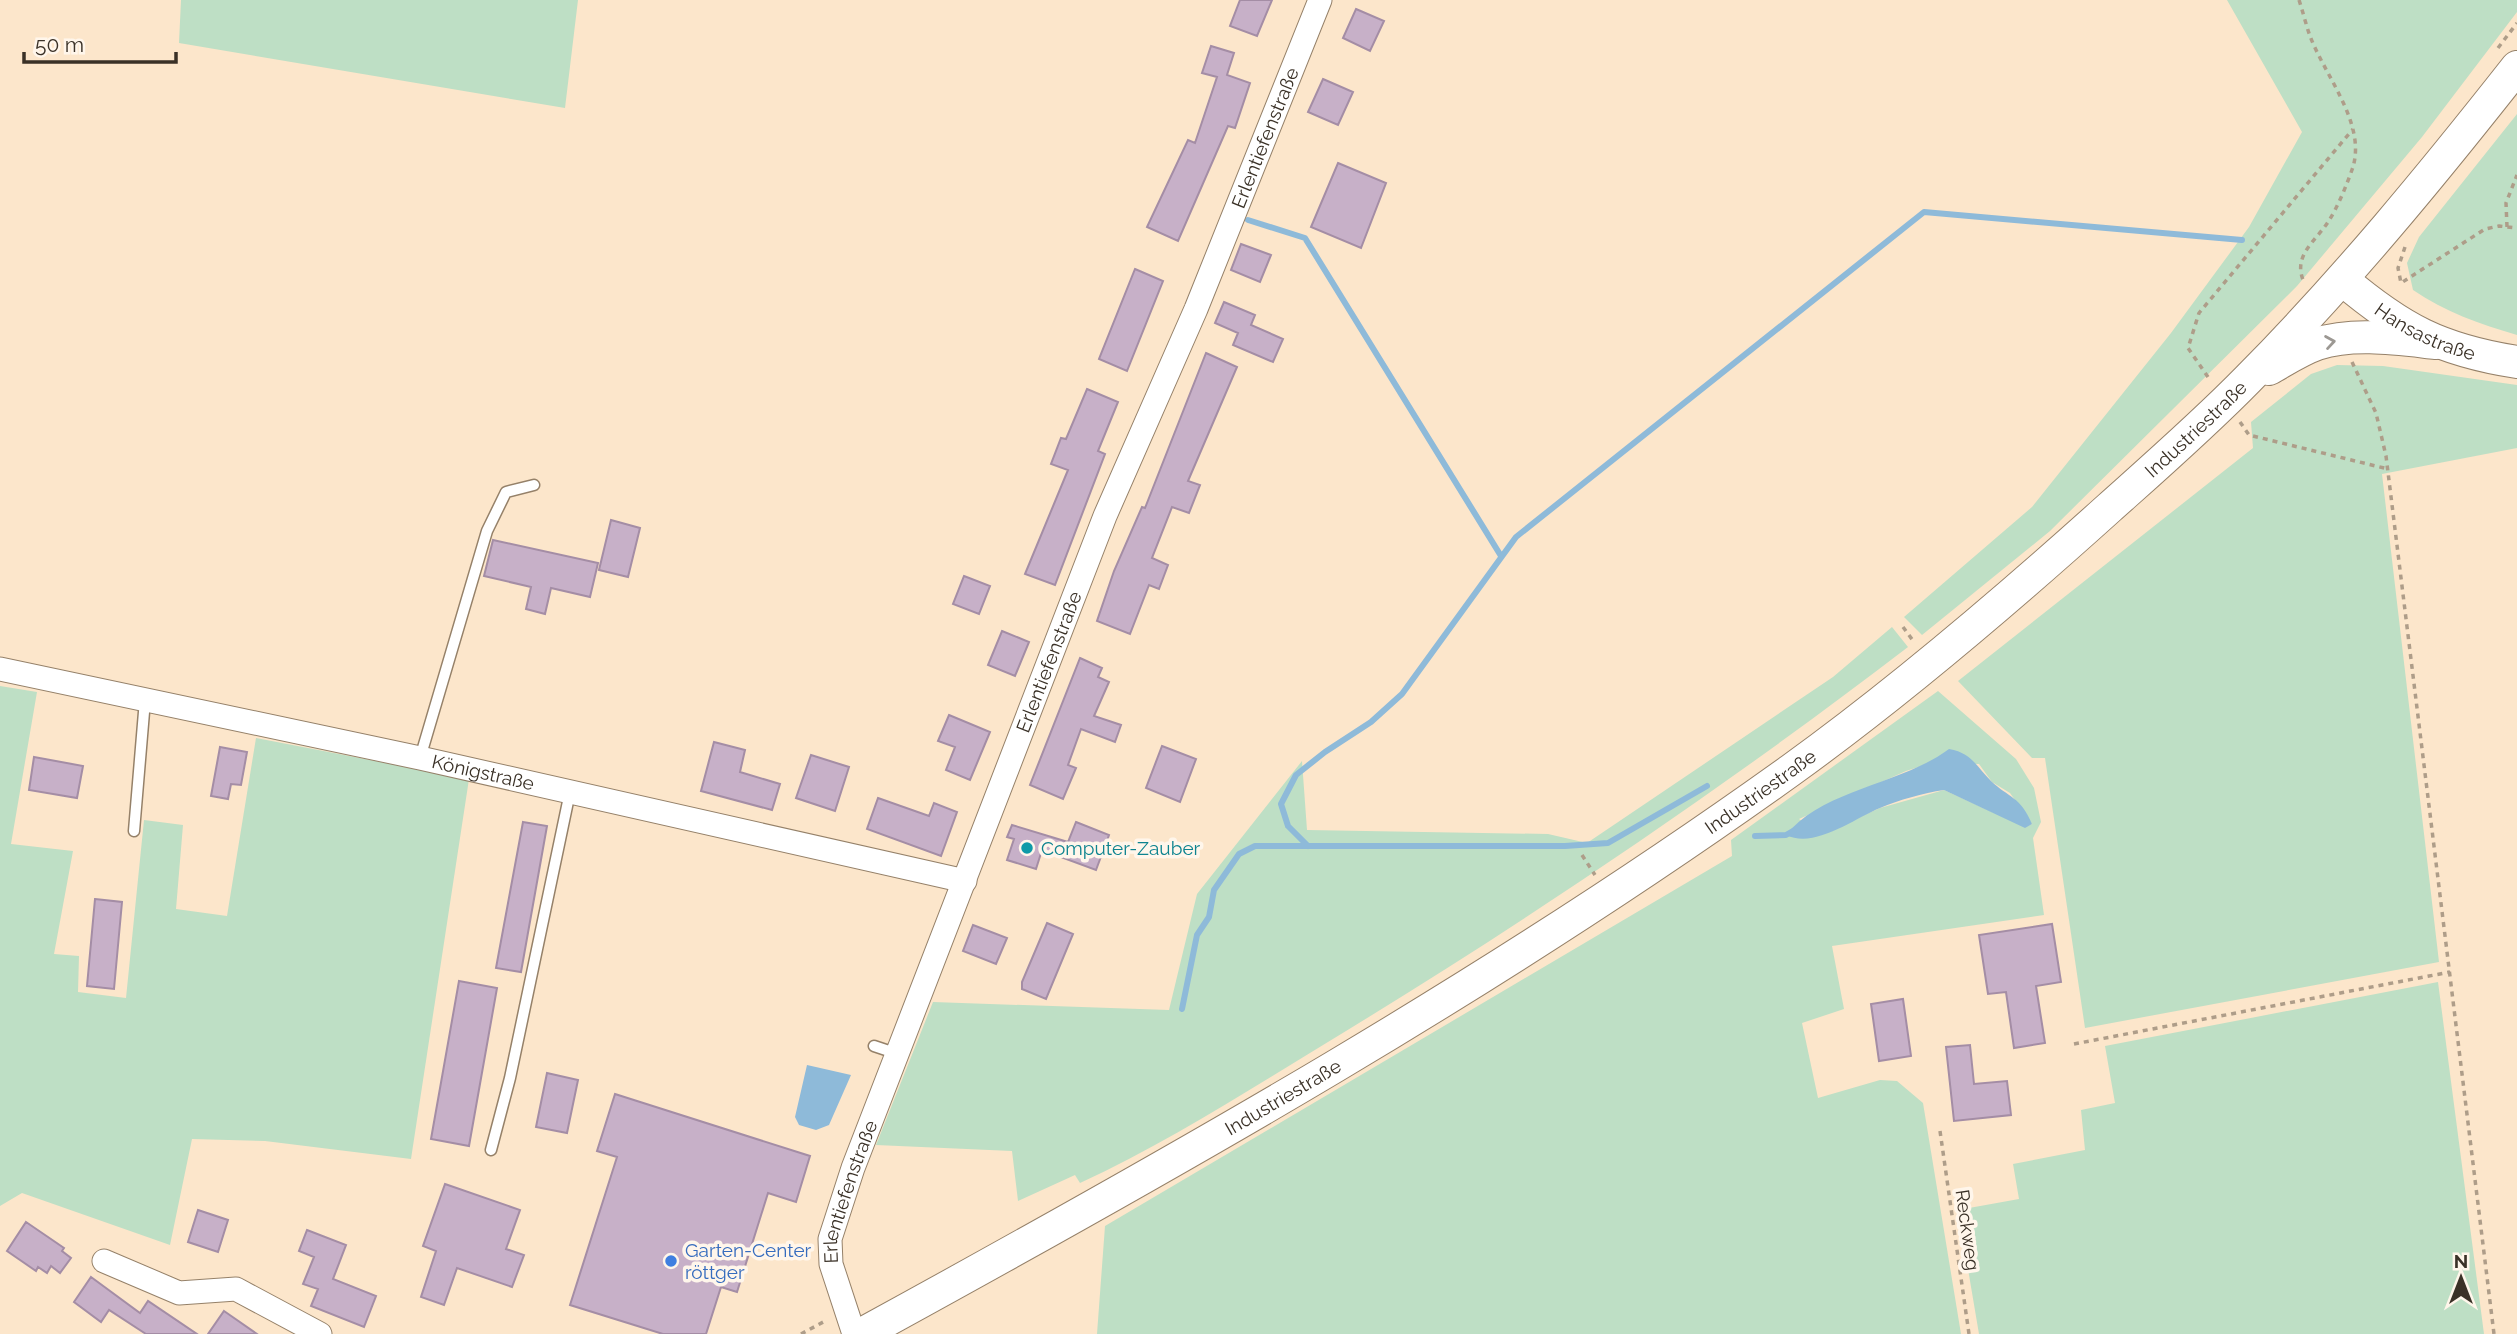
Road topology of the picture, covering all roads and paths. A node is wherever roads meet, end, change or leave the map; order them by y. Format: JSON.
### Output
{"nodes":[{"id":1,"x":1320,"y":0,"type":"edge"},
{"id":2,"x":2299,"y":0,"type":"edge"},
{"id":3,"x":2517,"y":67,"type":"edge"},
{"id":4,"x":2353,"y":129,"type":"junction"},
{"id":5,"x":2517,"y":175,"type":"edge"},
{"id":6,"x":2507,"y":227,"type":"junction"},
{"id":7,"x":2517,"y":228,"type":"edge"},
{"id":8,"x":2343,"y":280,"type":"junction"},
{"id":9,"x":2401,"y":283,"type":"dead end"},
{"id":10,"x":2305,"y":284,"type":"dead end"},
{"id":11,"x":2436,"y":344,"type":"junction"},
{"id":12,"x":2350,"y":354,"type":"dead end"},
{"id":13,"x":2517,"y":362,"type":"edge"},
{"id":14,"x":2208,"y":377,"type":"dead end"},
{"id":15,"x":2214,"y":378,"type":"dead end"},
{"id":16,"x":2246,"y":381,"type":"junction"},
{"id":17,"x":2204,"y":387,"type":"dead end"},
{"id":18,"x":2240,"y":422,"type":"dead end"},
{"id":19,"x":2388,"y":469,"type":"junction"},
{"id":20,"x":534,"y":485,"type":"dead end"},
{"id":21,"x":0,"y":669,"type":"edge"},
{"id":22,"x":145,"y":700,"type":"junction"},
{"id":23,"x":420,"y":758,"type":"junction"},
{"id":24,"x":570,"y":792,"type":"junction"},
{"id":25,"x":134,"y":831,"type":"dead end"},
{"id":26,"x":965,"y":881,"type":"junction"},
{"id":27,"x":2450,"y":972,"type":"junction"},
{"id":28,"x":2074,"y":1044,"type":"dead end"},
{"id":29,"x":874,"y":1046,"type":"dead end"},
{"id":30,"x":898,"y":1055,"type":"junction"},
{"id":31,"x":1940,"y":1131,"type":"dead end"},
{"id":32,"x":491,"y":1150,"type":"dead end"},
{"id":33,"x":104,"y":1261,"type":"dead end"},
{"id":34,"x":854,"y":1322,"type":"edge"},
{"id":35,"x":320,"y":1334,"type":"edge"},
{"id":36,"x":801,"y":1334,"type":"edge"},
{"id":37,"x":854,"y":1334,"type":"edge"},
{"id":38,"x":1969,"y":1334,"type":"edge"},
{"id":39,"x":2494,"y":1334,"type":"edge"}],
"edges":[{"from":1,"to":26,"type":"street","name":"Erlentiefenstraße"},
{"from":2,"to":4,"type":"path"},
{"from":3,"to":8,"type":"street","name":"Industriestraße"},
{"from":4,"to":10,"type":"path"},
{"from":4,"to":14,"type":"path"},
{"from":5,"to":6,"type":"path"},
{"from":6,"to":7,"type":"path"},
{"from":6,"to":9,"type":"path"},
{"from":8,"to":11,"type":"street","name":"Hansastraße"},
{"from":8,"to":16,"type":"street","name":"Industriestraße"},
{"from":11,"to":13,"type":"street","name":"Hansastraße"},
{"from":16,"to":11,"type":"street","one_way":true},
{"from":12,"to":19,"type":"path"},
{"from":15,"to":17,"type":"path"},
{"from":16,"to":34,"type":"street","name":"Industriestraße"},
{"from":18,"to":19,"type":"path"},
{"from":19,"to":27,"type":"path"},
{"from":20,"to":23,"type":"lane"},
{"from":21,"to":22,"type":"street","name":"Königstraße"},
{"from":22,"to":23,"type":"street","name":"Königstraße"},
{"from":22,"to":25,"type":"lane"},
{"from":23,"to":24,"type":"street","name":"Königstraße"},
{"from":24,"to":26,"type":"street","name":"Königstraße"},
{"from":24,"to":32,"type":"lane"},
{"from":26,"to":30,"type":"street","name":"Erlentiefenstraße"},
{"from":27,"to":28,"type":"path"},
{"from":27,"to":39,"type":"path"},
{"from":29,"to":30,"type":"lane"},
{"from":30,"to":34,"type":"street","name":"Erlentiefenstraße"},
{"from":31,"to":38,"type":"path","name":"Reckweg"},
{"from":33,"to":35,"type":"street"},
{"from":34,"to":36,"type":"path"},
{"from":34,"to":37,"type":"street","name":"Erlentiefenstraße"}]}
